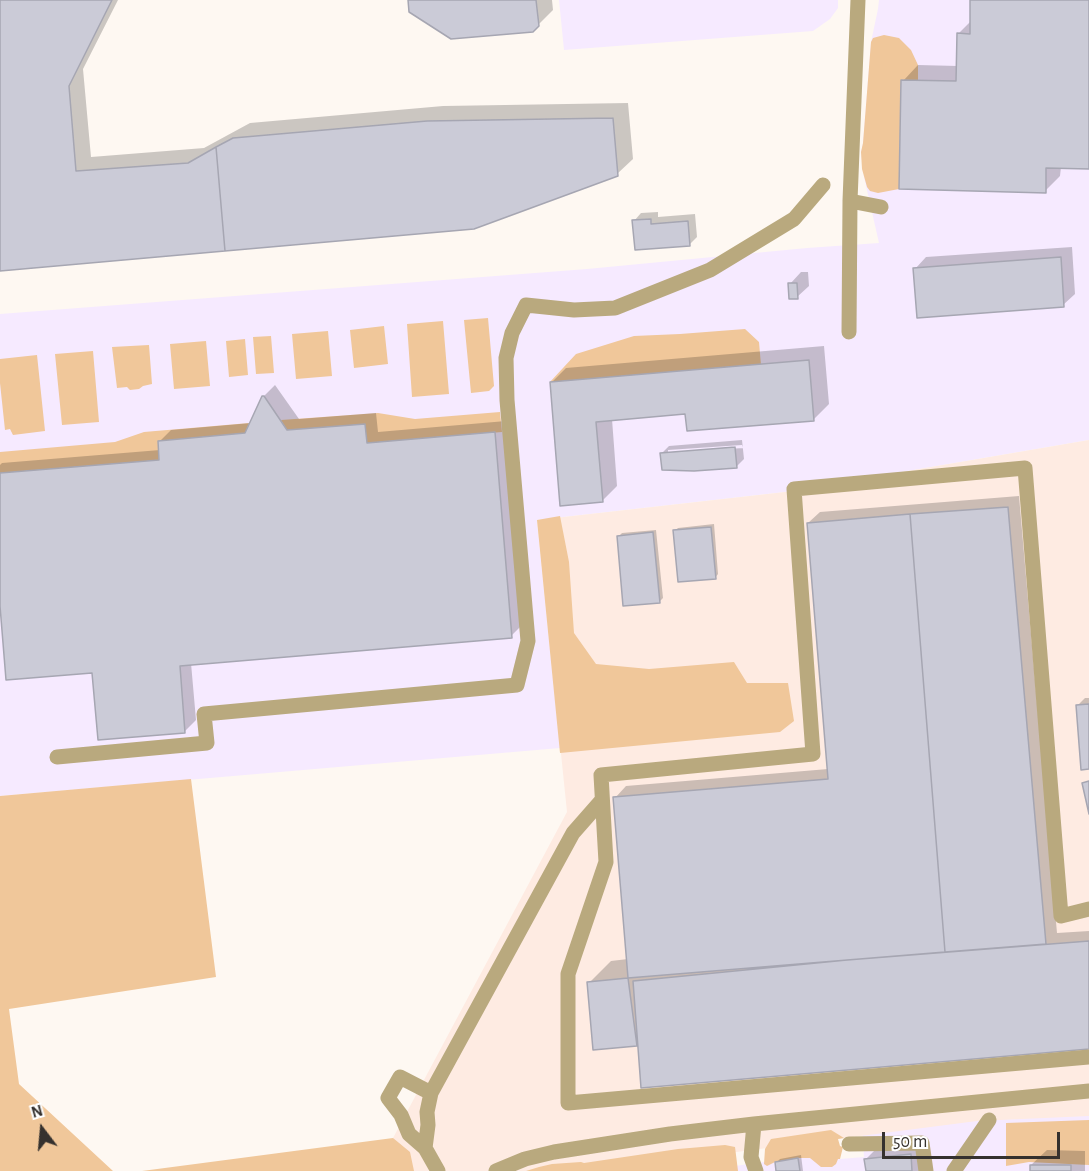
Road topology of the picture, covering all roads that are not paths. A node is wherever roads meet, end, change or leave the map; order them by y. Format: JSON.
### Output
{"nodes":[{"id":1,"x":858,"y":0,"type":"edge"},
{"id":2,"x":823,"y":185,"type":"dead end"},
{"id":3,"x":850,"y":201,"type":"junction"},
{"id":4,"x":881,"y":207,"type":"dead end"},
{"id":5,"x":849,"y":332,"type":"dead end"},
{"id":6,"x":57,"y":757,"type":"dead end"},
{"id":7,"x":602,"y":800,"type":"junction"},
{"id":8,"x":1089,"y":909,"type":"edge"},
{"id":9,"x":1089,"y":1057,"type":"edge"},
{"id":10,"x":1089,"y":1091,"type":"edge"},
{"id":11,"x":431,"y":1093,"type":"junction"},
{"id":12,"x":989,"y":1119,"type":"dead end"},
{"id":13,"x":754,"y":1124,"type":"junction"},
{"id":14,"x":849,"y":1144,"type":"dead end"},
{"id":15,"x":425,"y":1148,"type":"junction"},
{"id":16,"x":438,"y":1171,"type":"edge"},
{"id":17,"x":496,"y":1171,"type":"edge"},
{"id":18,"x":756,"y":1171,"type":"edge"},
{"id":19,"x":926,"y":1171,"type":"edge"},
{"id":20,"x":954,"y":1171,"type":"edge"}],
"edges":[{"from":1,"to":3,"type":"lane"},
{"from":2,"to":6,"type":"lane"},
{"from":3,"to":4,"type":"lane"},
{"from":3,"to":5,"type":"lane"},
{"from":7,"to":8,"type":"lane"},
{"from":7,"to":9,"type":"lane"},
{"from":7,"to":11,"type":"lane"},
{"from":10,"to":13,"type":"lane"},
{"from":11,"to":15,"type":"lane"},
{"from":11,"to":15,"type":"lane"},
{"from":12,"to":20,"type":"lane"},
{"from":13,"to":17,"type":"lane"},
{"from":13,"to":18,"type":"lane"},
{"from":14,"to":19,"type":"lane"},
{"from":15,"to":16,"type":"lane"}]}
